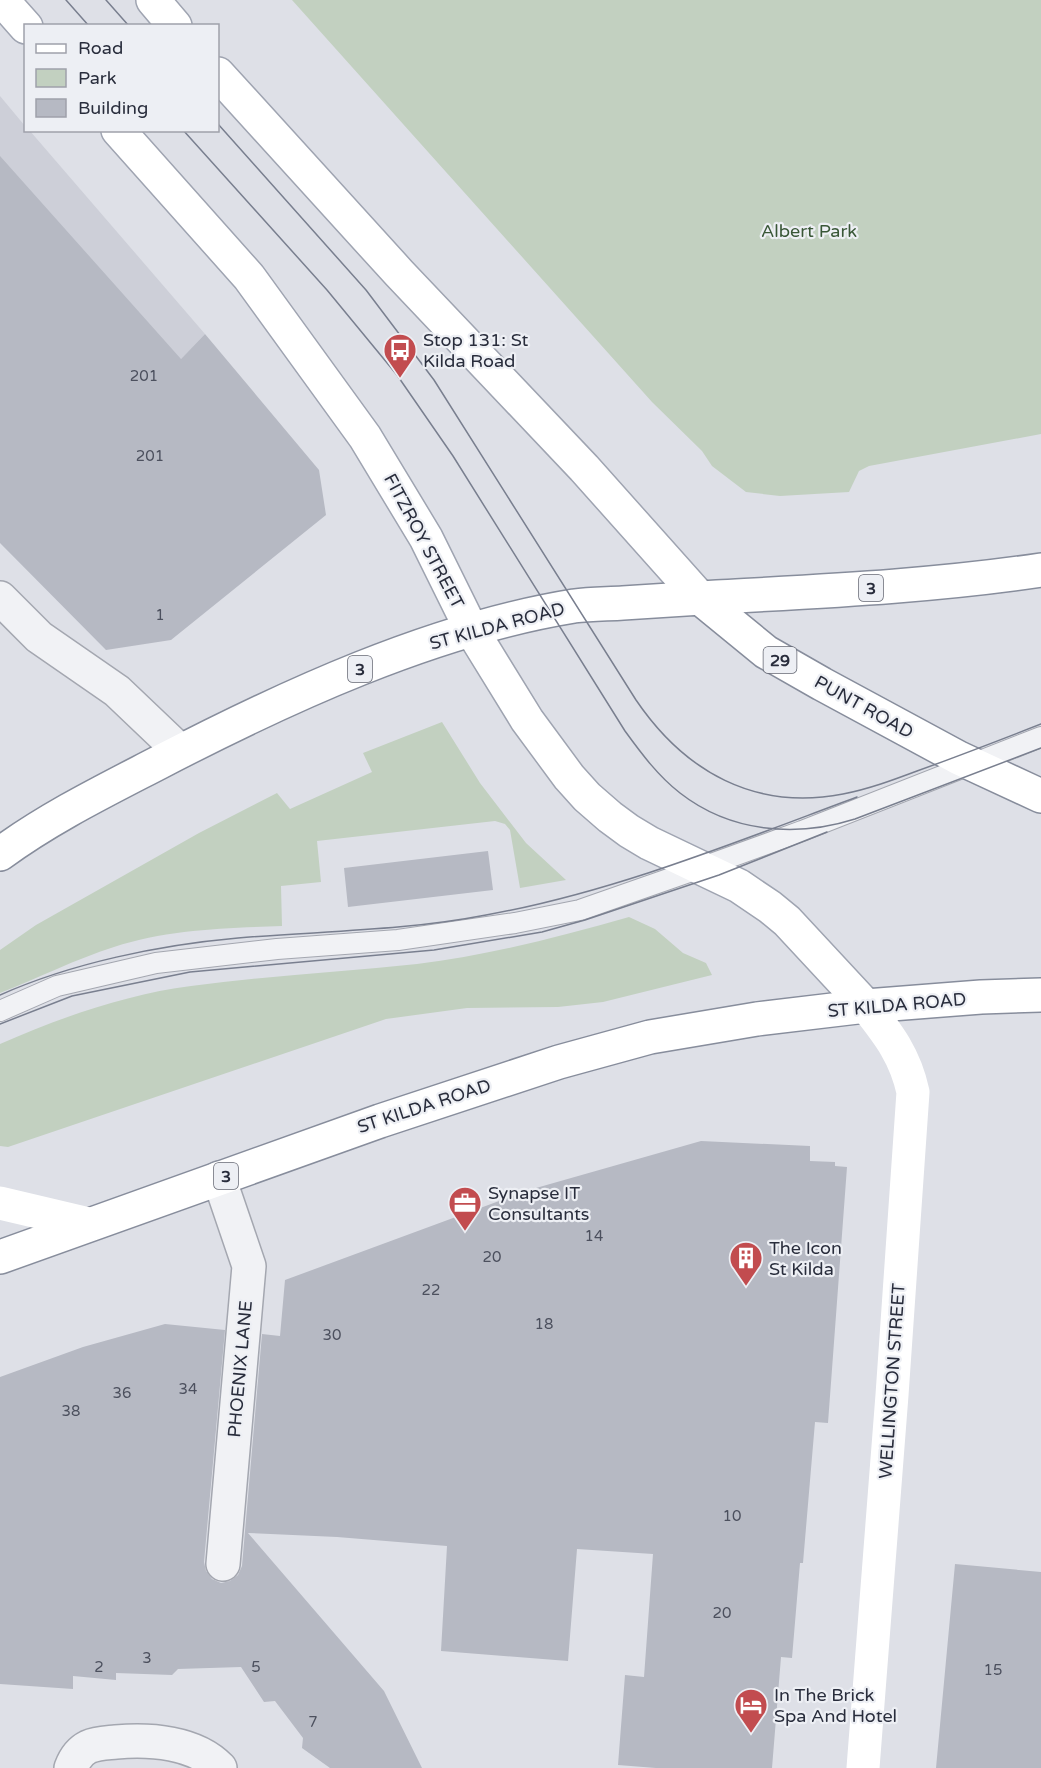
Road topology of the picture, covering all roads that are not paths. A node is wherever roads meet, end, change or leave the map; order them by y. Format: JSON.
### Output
{"nodes":[{"id":1,"x":2,"y":0,"type":"edge"},
{"id":2,"x":153,"y":0,"type":"edge"},
{"id":3,"x":173,"y":24,"type":"edge"},
{"id":4,"x":24,"y":25,"type":"edge"},
{"id":5,"x":219,"y":75,"type":"edge"},
{"id":6,"x":120,"y":132,"type":"edge"},
{"id":7,"x":1041,"y":570,"type":"edge"},
{"id":8,"x":0,"y":598,"type":"edge"},
{"id":9,"x":700,"y":598,"type":"junction"},
{"id":10,"x":471,"y":629,"type":"junction"},
{"id":11,"x":1041,"y":737,"type":"edge"},
{"id":12,"x":180,"y":752,"type":"junction"},
{"id":13,"x":970,"y":764,"type":"junction"},
{"id":14,"x":1041,"y":795,"type":"edge"},
{"id":15,"x":7,"y":843,"type":"edge"},
{"id":16,"x":703,"y":867,"type":"junction"},
{"id":17,"x":1041,"y":995,"type":"edge"},
{"id":18,"x":866,"y":1006,"type":"junction"},
{"id":19,"x":0,"y":1011,"type":"edge"},
{"id":20,"x":219,"y":1178,"type":"junction"},
{"id":21,"x":0,"y":1203,"type":"edge"},
{"id":22,"x":89,"y":1224,"type":"junction"},
{"id":23,"x":0,"y":1257,"type":"edge"},
{"id":24,"x":223,"y":1564,"type":"dead end"},
{"id":25,"x":71,"y":1768,"type":"edge"},
{"id":26,"x":220,"y":1768,"type":"edge"},
{"id":27,"x":863,"y":1768,"type":"edge"}],
"edges":[{"from":1,"to":4,"type":"main road"},
{"from":2,"to":3,"type":"main road"},
{"from":5,"to":9,"type":"main road"},
{"from":6,"to":10,"type":"main road","name":"FITZROY STREET"},
{"from":7,"to":9,"type":"main road","name":"ST KILDA ROAD","number":"3"},
{"from":8,"to":12,"type":"street"},
{"from":9,"to":10,"type":"main road","name":"ST KILDA ROAD","number":"3"},
{"from":9,"to":13,"type":"main road","name":"PUNT ROAD","number":"29"},
{"from":10,"to":12,"type":"main road","name":"ST KILDA ROAD","number":"3"},
{"from":10,"to":16,"type":"main road","name":"FITZROY STREET"},
{"from":11,"to":13,"type":"lane"},
{"from":12,"to":15,"type":"main road","name":"ST KILDA ROAD","number":"3"},
{"from":13,"to":14,"type":"main road","name":"PUNT ROAD","number":"29"},
{"from":13,"to":16,"type":"lane"},
{"from":16,"to":18,"type":"main road","name":"FITZROY STREET"},
{"from":16,"to":19,"type":"lane"},
{"from":17,"to":18,"type":"main road","name":"ST KILDA ROAD","number":"3"},
{"from":18,"to":20,"type":"main road","name":"ST KILDA ROAD","number":"3"},
{"from":18,"to":27,"type":"main road","name":"WELLINGTON STREET"},
{"from":20,"to":22,"type":"main road","name":"ST KILDA ROAD","number":"3"},
{"from":20,"to":24,"type":"street","name":"PHOENIX LANE"},
{"from":21,"to":22,"type":"main road"},
{"from":22,"to":23,"type":"main road","name":"ST KILDA ROAD","number":"3"},
{"from":25,"to":26,"type":"street"}]}
